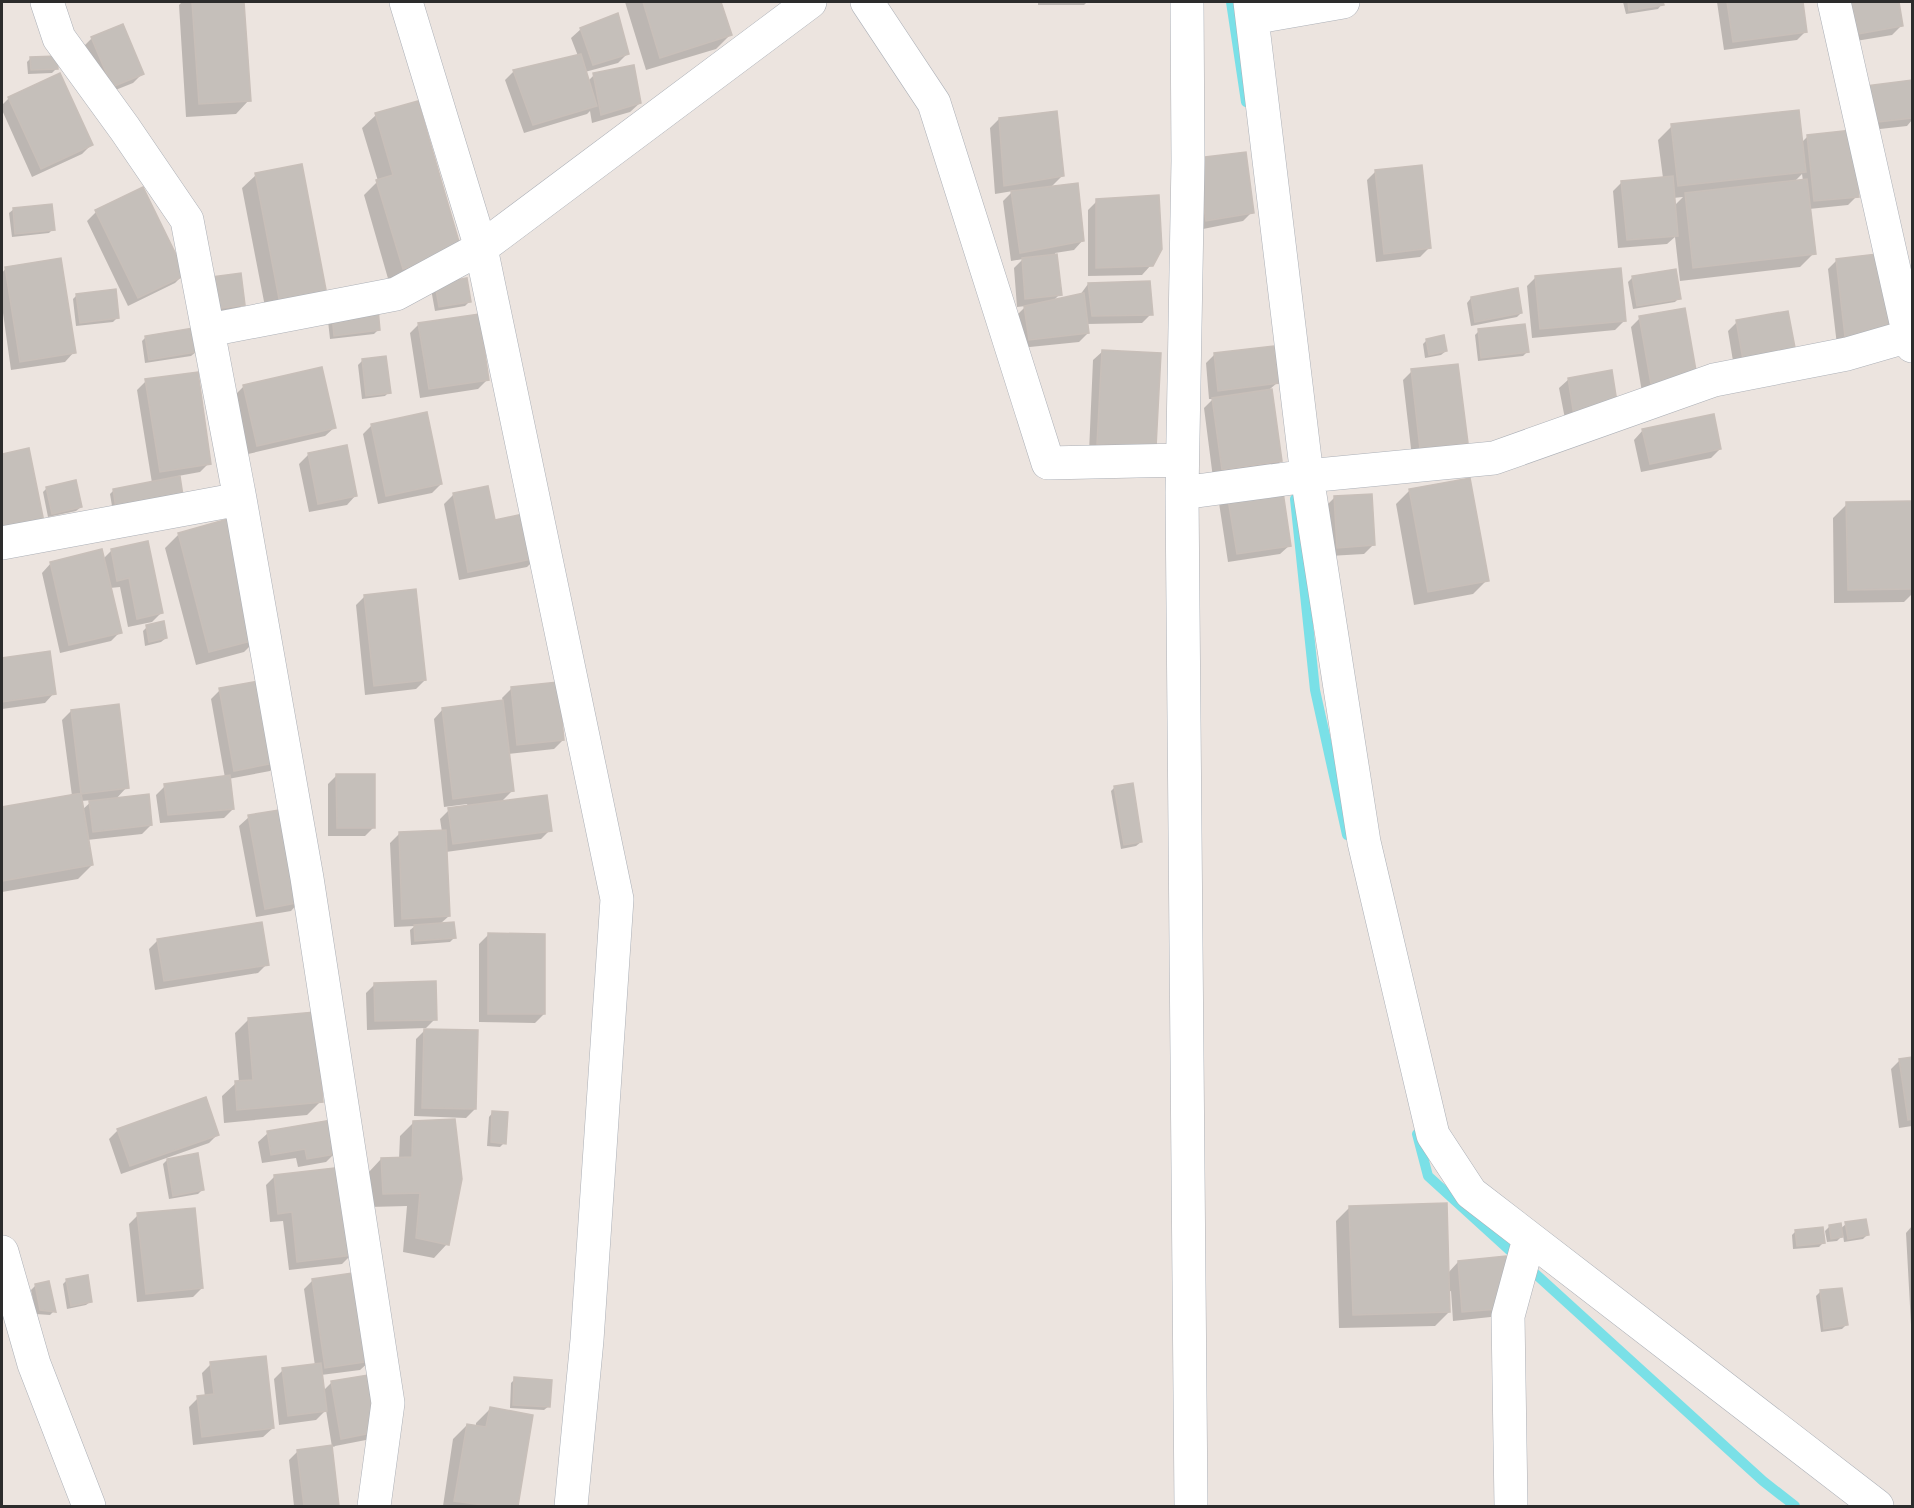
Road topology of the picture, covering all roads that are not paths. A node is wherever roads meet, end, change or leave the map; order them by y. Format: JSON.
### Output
{"nodes":[{"id":1,"x":46,"y":2,"type":"edge"},
{"id":2,"x":406,"y":2,"type":"edge"},
{"id":3,"x":810,"y":2,"type":"edge"},
{"id":4,"x":867,"y":2,"type":"edge"},
{"id":5,"x":1187,"y":2,"type":"edge"},
{"id":6,"x":1343,"y":2,"type":"edge"},
{"id":7,"x":1834,"y":2,"type":"edge"},
{"id":8,"x":1251,"y":10,"type":"edge"},
{"id":9,"x":481,"y":248,"type":"junction"},
{"id":10,"x":209,"y":330,"type":"junction"},
{"id":11,"x":1911,"y":341,"type":"edge"},
{"id":12,"x":1182,"y":460,"type":"junction"},
{"id":13,"x":1307,"y":476,"type":"junction"},
{"id":14,"x":1182,"y":493,"type":"junction"},
{"id":15,"x":240,"y":499,"type":"junction"},
{"id":16,"x":2,"y":543,"type":"edge"},
{"id":17,"x":1529,"y":1239,"type":"junction"},
{"id":18,"x":2,"y":1252,"type":"edge"},
{"id":19,"x":89,"y":1506,"type":"edge"},
{"id":20,"x":374,"y":1506,"type":"edge"},
{"id":21,"x":571,"y":1506,"type":"edge"},
{"id":22,"x":1191,"y":1506,"type":"edge"},
{"id":23,"x":1511,"y":1506,"type":"edge"},
{"id":24,"x":1877,"y":1506,"type":"edge"}],
"edges":[{"from":1,"to":10,"type":"street"},
{"from":2,"to":9,"type":"street"},
{"from":3,"to":9,"type":"street"},
{"from":4,"to":12,"type":"street"},
{"from":5,"to":12,"type":"street"},
{"from":6,"to":8,"type":"street"},
{"from":7,"to":11,"type":"street"},
{"from":8,"to":13,"type":"street"},
{"from":9,"to":10,"type":"street"},
{"from":9,"to":21,"type":"street"},
{"from":10,"to":15,"type":"street"},
{"from":11,"to":13,"type":"street"},
{"from":12,"to":14,"type":"street"},
{"from":13,"to":14,"type":"street"},
{"from":13,"to":17,"type":"street"},
{"from":14,"to":22,"type":"street"},
{"from":15,"to":16,"type":"street"},
{"from":15,"to":20,"type":"street"},
{"from":17,"to":23,"type":"street"},
{"from":17,"to":24,"type":"street"},
{"from":18,"to":19,"type":"street"}]}
